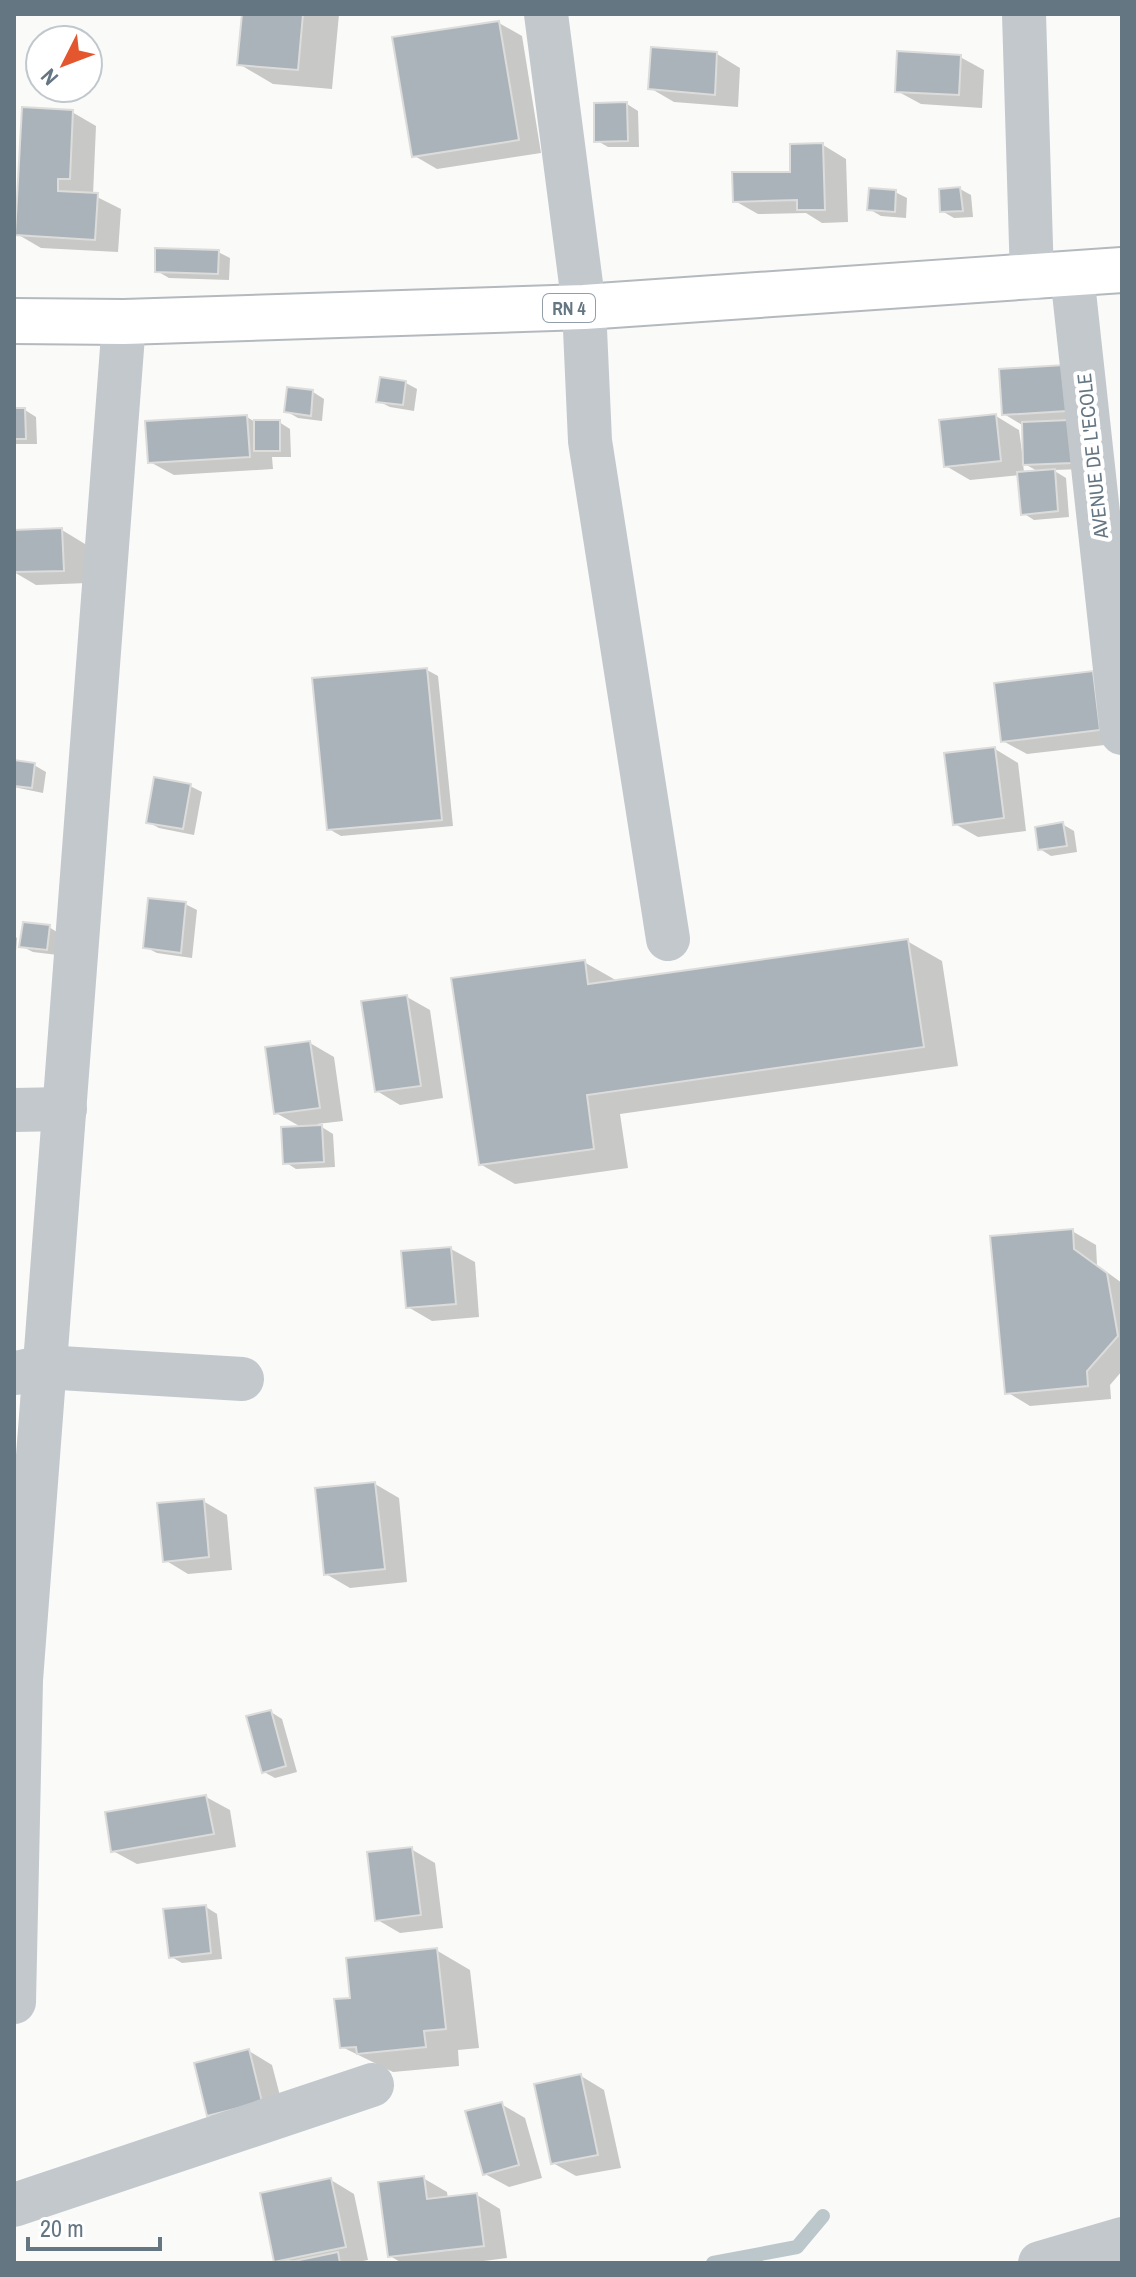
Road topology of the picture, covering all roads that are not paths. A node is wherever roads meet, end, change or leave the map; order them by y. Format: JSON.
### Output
{"nodes":[{"id":1,"x":546,"y":14,"type":"edge"},
{"id":2,"x":1024,"y":14,"type":"edge"},
{"id":3,"x":1122,"y":270,"type":"edge"},
{"id":4,"x":1052,"y":276,"type":"junction"},
{"id":5,"x":584,"y":307,"type":"junction"},
{"id":6,"x":14,"y":321,"type":"edge"},
{"id":7,"x":124,"y":322,"type":"junction"},
{"id":8,"x":1122,"y":733,"type":"edge"},
{"id":9,"x":668,"y":939,"type":"dead end"},
{"id":10,"x":65,"y":1109,"type":"junction"},
{"id":11,"x":14,"y":1110,"type":"edge"},
{"id":12,"x":29,"y":1371,"type":"edge"},
{"id":13,"x":242,"y":1379,"type":"dead end"},
{"id":14,"x":18,"y":1680,"type":"edge"},
{"id":15,"x":14,"y":2002,"type":"edge"},
{"id":16,"x":372,"y":2085,"type":"dead end"},
{"id":17,"x":14,"y":2205,"type":"edge"},
{"id":18,"x":1097,"y":2251,"type":"edge"},
{"id":19,"x":1040,"y":2263,"type":"edge"}],
"edges":[{"from":1,"to":5,"type":"street"},
{"from":2,"to":4,"type":"street","name":"AVENUE DE L'ECOLE"},
{"from":3,"to":4,"type":"highway","number":"RN 4"},
{"from":4,"to":5,"type":"highway","number":"RN 4"},
{"from":4,"to":8,"type":"street","name":"AVENUE DE L'ECOLE"},
{"from":5,"to":7,"type":"highway","number":"RN 4"},
{"from":5,"to":9,"type":"street"},
{"from":6,"to":7,"type":"highway","number":"RN 4"},
{"from":7,"to":10,"type":"street"},
{"from":10,"to":11,"type":"street"},
{"from":10,"to":12,"type":"street"},
{"from":12,"to":13,"type":"street"},
{"from":12,"to":14,"type":"street"},
{"from":14,"to":15,"type":"street"},
{"from":16,"to":17,"type":"street"},
{"from":18,"to":19,"type":"street"}]}
